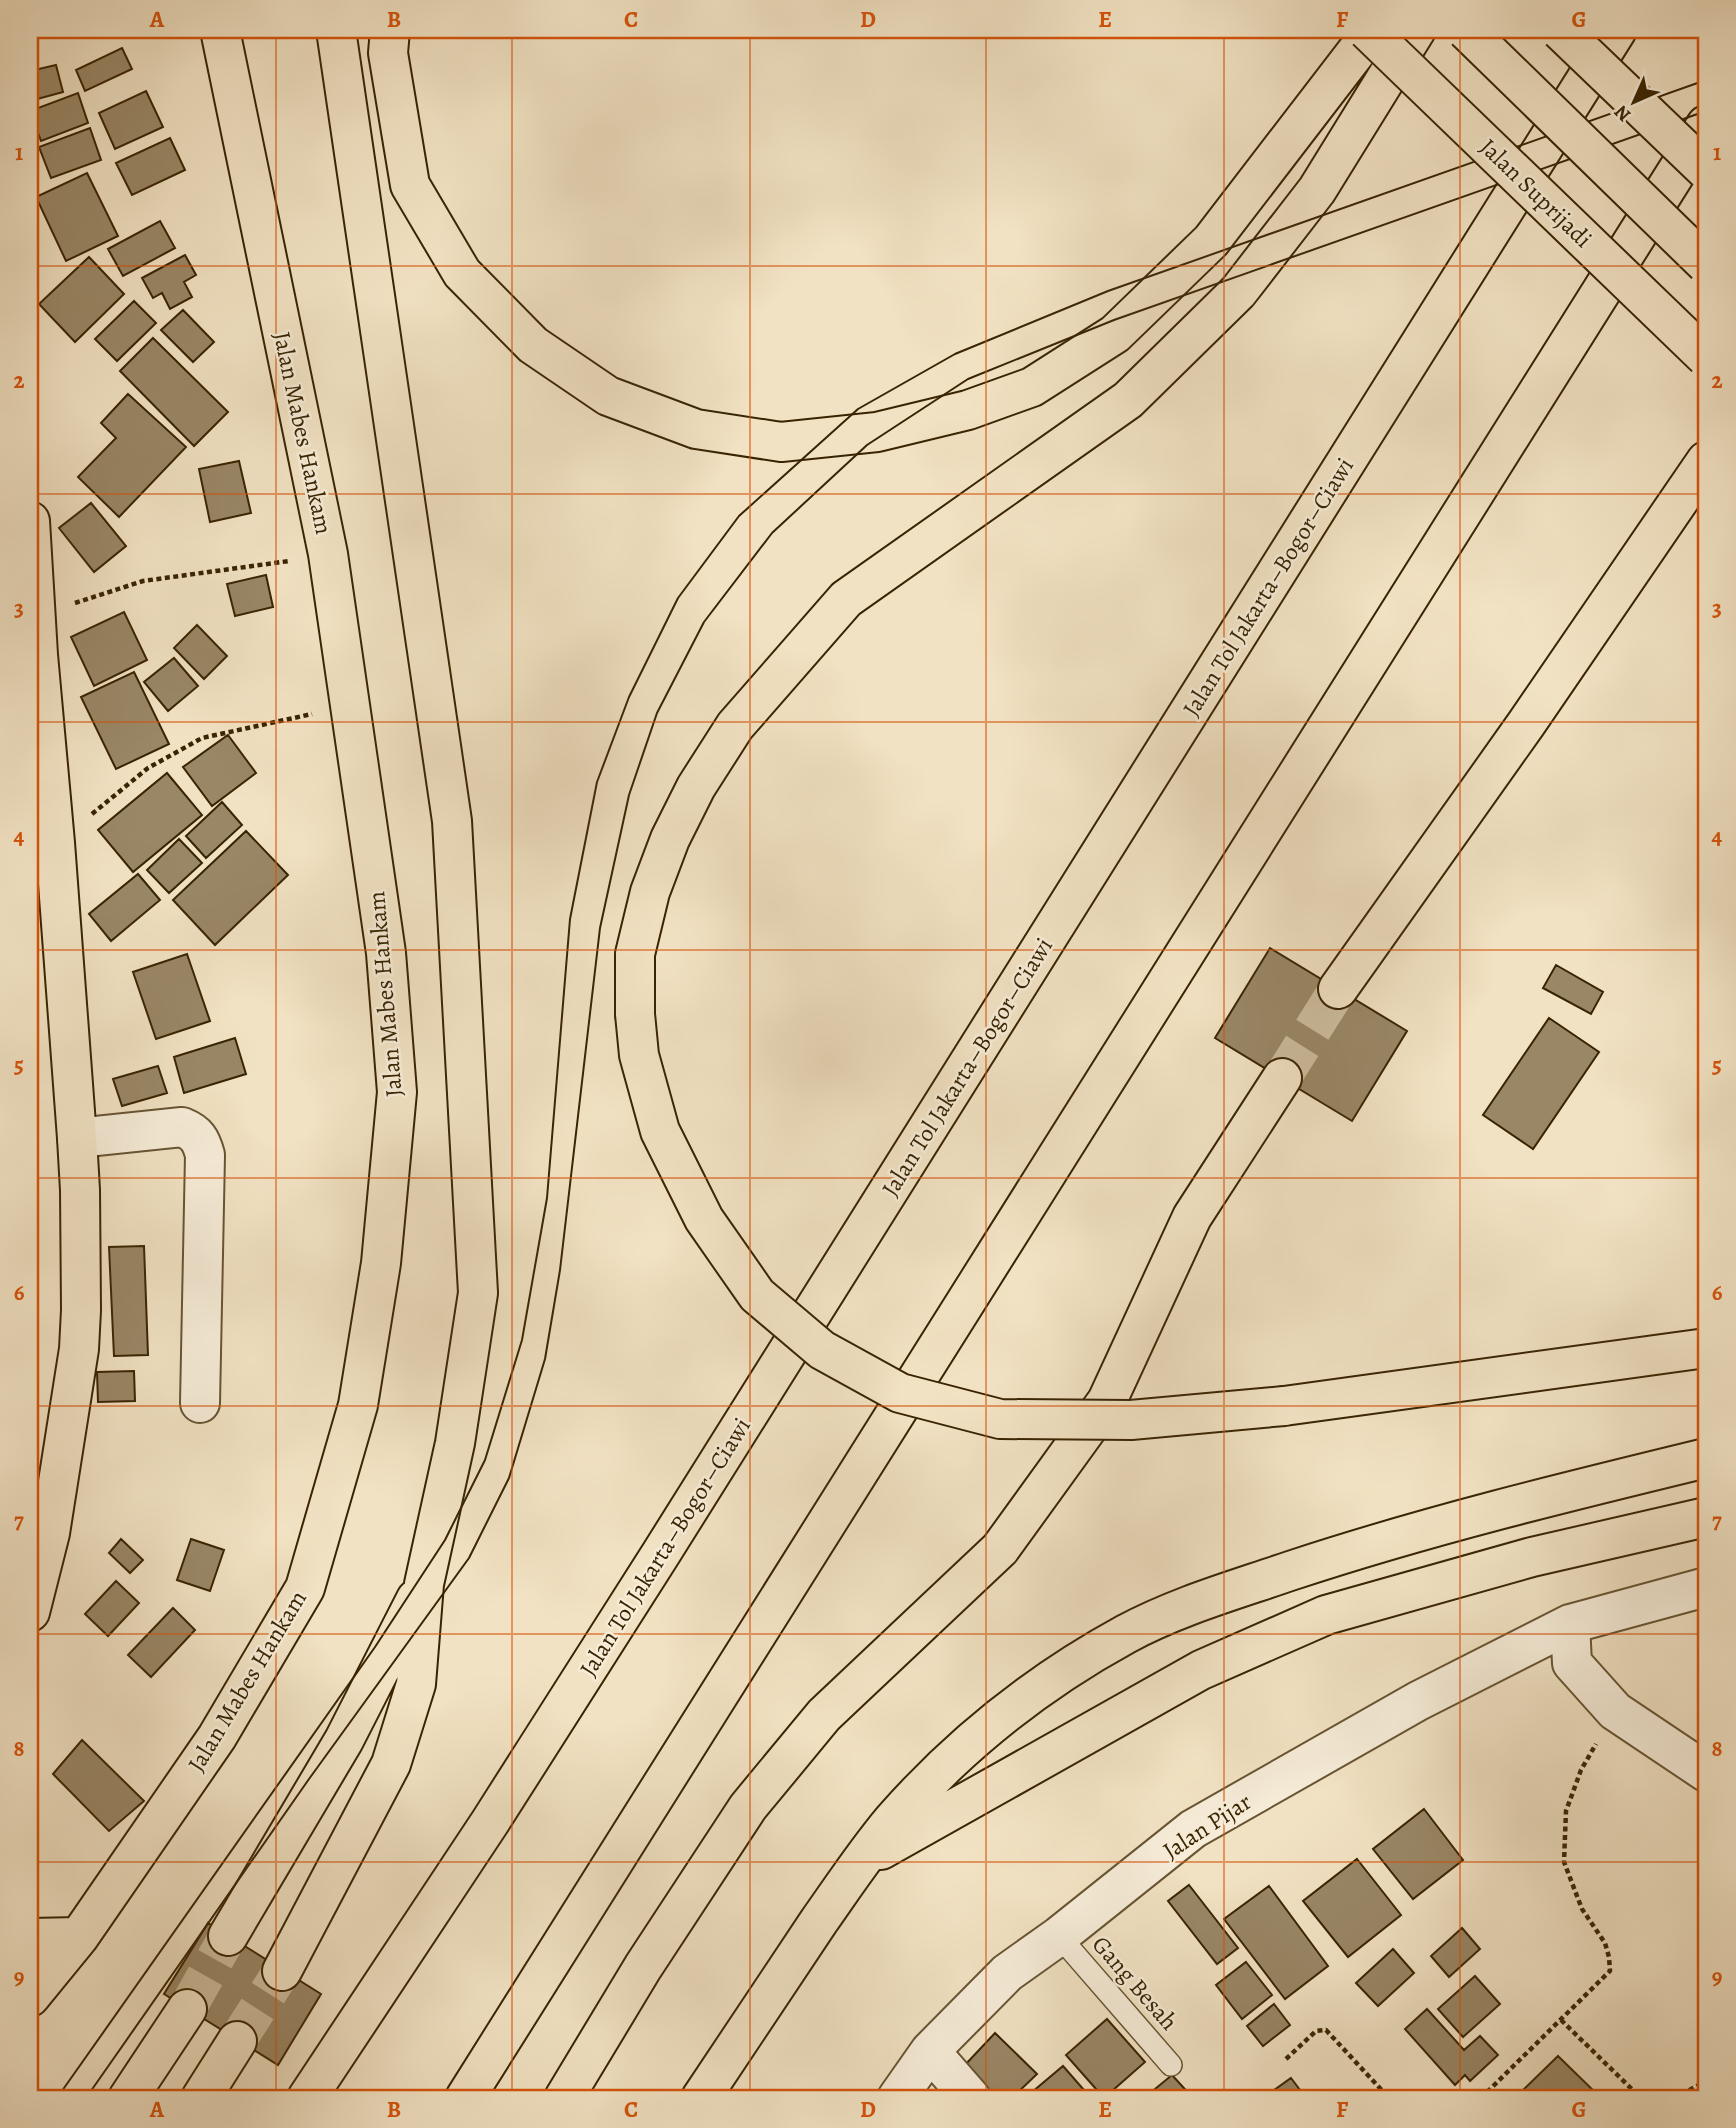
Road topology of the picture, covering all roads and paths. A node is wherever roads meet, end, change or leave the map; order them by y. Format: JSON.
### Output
{"nodes":[{"id":1,"x":220,"y":30,"type":"edge"},
{"id":2,"x":336,"y":30,"type":"edge"},
{"id":3,"x":390,"y":30,"type":"edge"},
{"id":4,"x":1367,"y":30,"type":"edge"},
{"id":5,"x":1373,"y":30,"type":"edge"},
{"id":6,"x":1416,"y":30,"type":"edge"},
{"id":7,"x":1466,"y":30,"type":"edge"},
{"id":8,"x":1560,"y":30,"type":"edge"},
{"id":9,"x":1617,"y":30,"type":"edge"},
{"id":10,"x":1706,"y":125,"type":"edge"},
{"id":11,"x":1706,"y":170,"type":"edge"},
{"id":12,"x":1706,"y":264,"type":"edge"},
{"id":13,"x":1706,"y":356,"type":"edge"},
{"id":14,"x":1706,"y":461,"type":"edge"},
{"id":15,"x":30,"y":521,"type":"edge"},
{"id":16,"x":328,"y":554,"type":"junction"},
{"id":17,"x":36,"y":615,"type":"junction"},
{"id":18,"x":34,"y":655,"type":"edge"},
{"id":19,"x":351,"y":709,"type":"junction"},
{"id":20,"x":55,"y":842,"type":"junction"},
{"id":21,"x":1338,"y":989,"type":"tunnel mouth"},
{"id":22,"x":1282,"y":1078,"type":"tunnel mouth"},
{"id":23,"x":77,"y":1138,"type":"junction"},
{"id":24,"x":1706,"y":1348,"type":"edge"},
{"id":25,"x":200,"y":1403,"type":"dead end"},
{"id":26,"x":1706,"y":1458,"type":"edge"},
{"id":27,"x":1706,"y":1517,"type":"edge"},
{"id":28,"x":40,"y":1544,"type":"edge"},
{"id":29,"x":424,"y":1584,"type":"junction"},
{"id":30,"x":1706,"y":1587,"type":"edge"},
{"id":31,"x":30,"y":1612,"type":"edge"},
{"id":32,"x":1570,"y":1624,"type":"junction"},
{"id":33,"x":1615,"y":1711,"type":"junction"},
{"id":34,"x":1706,"y":1772,"type":"edge"},
{"id":35,"x":860,"y":1861,"type":"junction"},
{"id":36,"x":1059,"y":1936,"type":"junction"},
{"id":37,"x":30,"y":1937,"type":"edge"},
{"id":38,"x":79,"y":1937,"type":"junction"},
{"id":39,"x":229,"y":1937,"type":"tunnel mouth"},
{"id":40,"x":282,"y":1971,"type":"tunnel mouth"},
{"id":41,"x":30,"y":1997,"type":"edge"},
{"id":42,"x":187,"y":2009,"type":"tunnel mouth"},
{"id":43,"x":1561,"y":2020,"type":"junction"},
{"id":44,"x":237,"y":2041,"type":"tunnel mouth"},
{"id":45,"x":930,"y":2051,"type":"junction"},
{"id":46,"x":1286,"y":2059,"type":"dead end"},
{"id":47,"x":1171,"y":2065,"type":"dead end"},
{"id":48,"x":1706,"y":2085,"type":"edge"},
{"id":49,"x":128,"y":2098,"type":"edge"},
{"id":50,"x":201,"y":2098,"type":"edge"},
{"id":51,"x":307,"y":2098,"type":"edge"},
{"id":52,"x":465,"y":2098,"type":"edge"},
{"id":53,"x":564,"y":2098,"type":"edge"},
{"id":54,"x":701,"y":2098,"type":"edge"},
{"id":55,"x":897,"y":2098,"type":"edge"},
{"id":56,"x":971,"y":2098,"type":"edge"},
{"id":57,"x":1389,"y":2098,"type":"edge"},
{"id":58,"x":1481,"y":2098,"type":"edge"},
{"id":59,"x":1641,"y":2098,"type":"edge"},
{"id":60,"x":1674,"y":2098,"type":"edge"}],
"edges":[{"from":1,"to":16,"type":"main road","name":"Jalan Mabes Hankam"},
{"from":2,"to":29,"type":"main road"},
{"from":3,"to":5,"type":"main road"},
{"from":4,"to":13,"type":"main road","name":"Jalan Suprijadi","bridge":true},
{"from":6,"to":24,"type":"main road","bridge":true},
{"from":7,"to":12,"type":"main road","bridge":true},
{"from":8,"to":11,"type":"main road","bridge":true},
{"from":9,"to":51,"type":"main road","name":"Jalan Tol Jakarta–Bogor–Ciawi"},
{"from":10,"to":52,"type":"main road"},
{"from":14,"to":21,"type":"main road"},
{"from":15,"to":17,"type":"main road"},
{"from":16,"to":17,"type":"path"},
{"from":16,"to":19,"type":"main road","name":"Jalan Mabes Hankam"},
{"from":17,"to":18,"type":"main road"},
{"from":18,"to":20,"type":"main road"},
{"from":19,"to":20,"type":"path"},
{"from":19,"to":38,"type":"main road","name":"Jalan Mabes Hankam"},
{"from":20,"to":23,"type":"main road"},
{"from":22,"to":53,"type":"main road"},
{"from":23,"to":25,"type":"street"},
{"from":23,"to":28,"type":"main road"},
{"from":26,"to":35,"type":"main road"},
{"from":27,"to":35,"type":"main road"},
{"from":28,"to":31,"type":"main road"},
{"from":29,"to":39,"type":"main road"},
{"from":29,"to":40,"type":"main road"},
{"from":30,"to":32,"type":"street","name":"Jalan Pijar"},
{"from":32,"to":33,"type":"street"},
{"from":32,"to":36,"type":"street","name":"Jalan Pijar"},
{"from":33,"to":34,"type":"street"},
{"from":33,"to":43,"type":"path"},
{"from":35,"to":54,"type":"main road"},
{"from":36,"to":45,"type":"street","name":"Jalan Pijar"},
{"from":36,"to":47,"type":"lane","name":"Gang Besah"},
{"from":37,"to":38,"type":"main road"},
{"from":38,"to":41,"type":"main road","name":"Jalan Mabes Hankam"},
{"from":42,"to":49,"type":"main road"},
{"from":43,"to":58,"type":"path"},
{"from":43,"to":59,"type":"path"},
{"from":44,"to":50,"type":"main road"},
{"from":45,"to":55,"type":"street","name":"Jalan Pijar"},
{"from":45,"to":56,"type":"street"},
{"from":46,"to":57,"type":"path"},
{"from":48,"to":60,"type":"path"}]}
